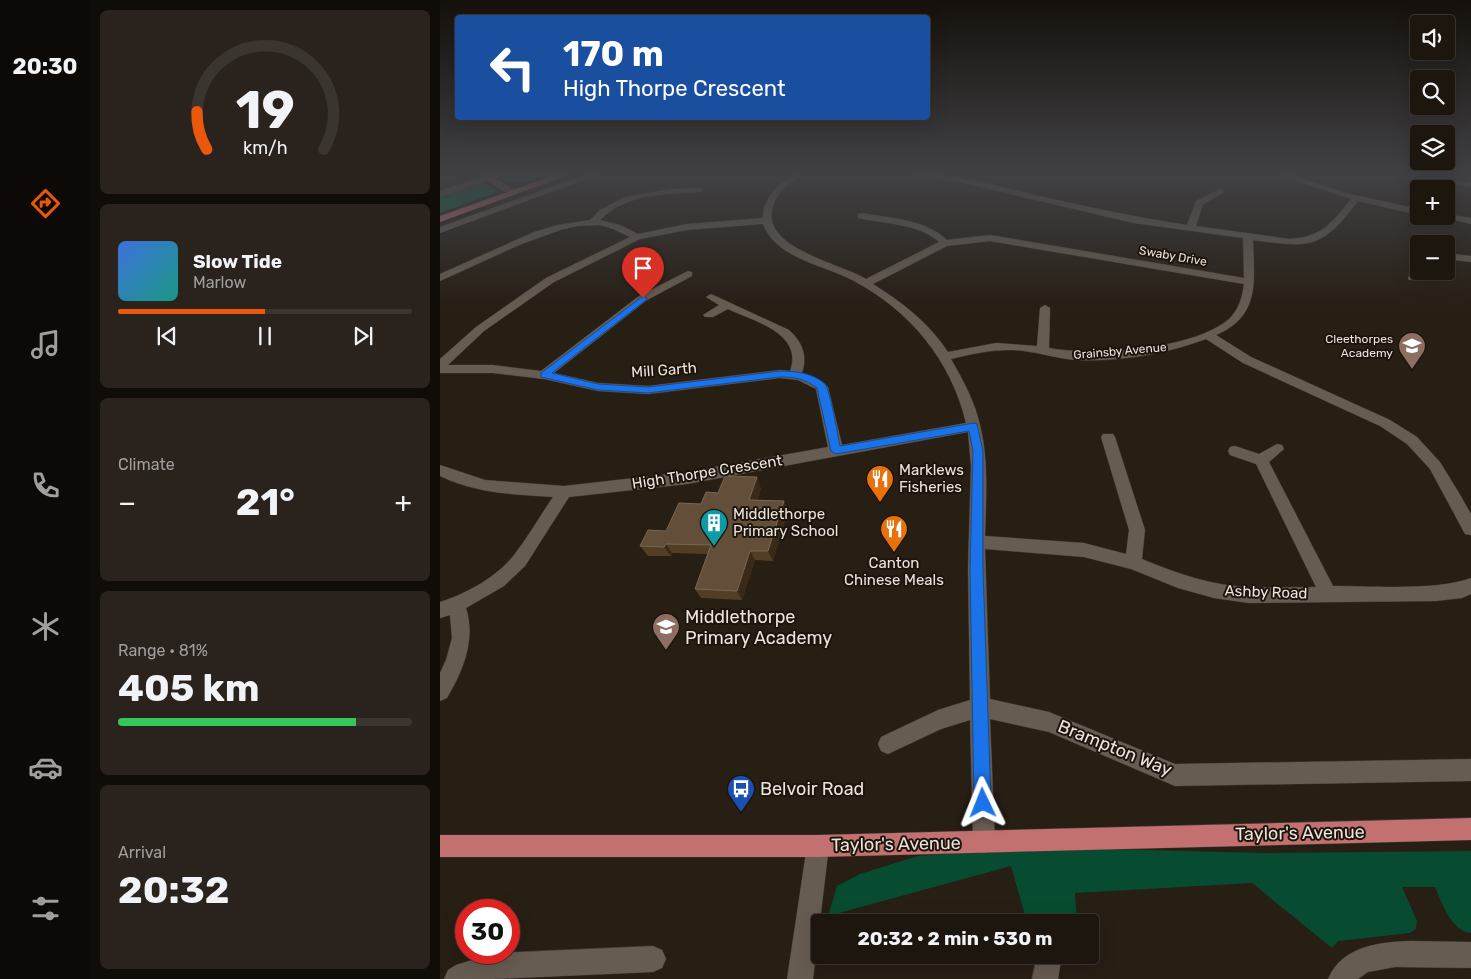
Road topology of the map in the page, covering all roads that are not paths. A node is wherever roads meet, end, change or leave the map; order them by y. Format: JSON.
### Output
{"nodes":[{"id":1,"x":474,"y":218,"type":"edge"},
{"id":2,"x":597,"y":218,"type":"edge"},
{"id":3,"x":766,"y":218,"type":"edge"},
{"id":4,"x":855,"y":218,"type":"edge"},
{"id":5,"x":876,"y":218,"type":"edge"},
{"id":6,"x":1124,"y":218,"type":"edge"},
{"id":7,"x":1194,"y":218,"type":"edge"},
{"id":8,"x":1340,"y":218,"type":"edge"},
{"id":9,"x":1455,"y":218,"type":"edge"},
{"id":10,"x":851,"y":220,"type":"dead end"},
{"id":11,"x":765,"y":221,"type":"junction"},
{"id":12,"x":1471,"y":221,"type":"edge"},
{"id":13,"x":593,"y":222,"type":"junction"},
{"id":14,"x":1191,"y":228,"type":"junction"},
{"id":15,"x":440,"y":230,"type":"edge"},
{"id":16,"x":637,"y":237,"type":"junction"},
{"id":17,"x":1248,"y":237,"type":"junction"},
{"id":18,"x":945,"y":243,"type":"junction"},
{"id":19,"x":1455,"y":257,"type":"edge"},
{"id":20,"x":1471,"y":260,"type":"edge"},
{"id":21,"x":688,"y":274,"type":"dead end"},
{"id":22,"x":440,"y":278,"type":"edge"},
{"id":23,"x":1249,"y":282,"type":"junction"},
{"id":24,"x":865,"y":284,"type":"junction"},
{"id":25,"x":711,"y":298,"type":"dead end"},
{"id":26,"x":727,"y":305,"type":"junction"},
{"id":27,"x":1045,"y":308,"type":"dead end"},
{"id":28,"x":709,"y":315,"type":"dead end"},
{"id":29,"x":1207,"y":336,"type":"junction"},
{"id":30,"x":1043,"y":350,"type":"junction"},
{"id":31,"x":944,"y":356,"type":"junction"},
{"id":32,"x":440,"y":368,"type":"edge"},
{"id":33,"x":795,"y":374,"type":"junction"},
{"id":34,"x":544,"y":375,"type":"junction"},
{"id":35,"x":974,"y":426,"type":"junction"},
{"id":36,"x":1108,"y":437,"type":"dead end"},
{"id":37,"x":1277,"y":449,"type":"dead end"},
{"id":38,"x":836,"y":451,"type":"junction"},
{"id":39,"x":1235,"y":451,"type":"dead end"},
{"id":40,"x":1261,"y":460,"type":"junction"},
{"id":41,"x":440,"y":470,"type":"edge"},
{"id":42,"x":564,"y":492,"type":"junction"},
{"id":43,"x":1471,"y":529,"type":"edge"},
{"id":44,"x":977,"y":542,"type":"junction"},
{"id":45,"x":1133,"y":563,"type":"junction"},
{"id":46,"x":1471,"y":586,"type":"edge"},
{"id":47,"x":1328,"y":593,"type":"junction"},
{"id":48,"x":448,"y":607,"type":"edge"},
{"id":49,"x":440,"y":691,"type":"edge"},
{"id":50,"x":979,"y":707,"type":"junction"},
{"id":51,"x":888,"y":744,"type":"dead end"},
{"id":52,"x":1471,"y":770,"type":"edge"},
{"id":53,"x":1471,"y":829,"type":"edge"},
{"id":54,"x":984,"y":842,"type":"junction"},
{"id":55,"x":440,"y":846,"type":"edge"},
{"id":56,"x":818,"y":846,"type":"junction"},
{"id":57,"x":1471,"y":955,"type":"edge"},
{"id":58,"x":653,"y":959,"type":"dead end"},
{"id":59,"x":458,"y":979,"type":"edge"},
{"id":60,"x":800,"y":979,"type":"edge"},
{"id":61,"x":1341,"y":979,"type":"edge"}],
"edges":[{"from":1,"to":15,"type":"street"},
{"from":2,"to":13,"type":"street"},
{"from":3,"to":11,"type":"street"},
{"from":4,"to":10,"type":"street"},
{"from":5,"to":18,"type":"street"},
{"from":6,"to":14,"type":"street"},
{"from":7,"to":14,"type":"street"},
{"from":8,"to":17,"type":"street"},
{"from":9,"to":12,"type":"street"},
{"from":11,"to":16,"type":"street"},
{"from":11,"to":24,"type":"street"},
{"from":13,"to":16,"type":"street"},
{"from":13,"to":22,"type":"street"},
{"from":14,"to":17,"type":"street"},
{"from":16,"to":32,"type":"street"},
{"from":17,"to":23,"type":"street","name":"Grainsby Avenue"},
{"from":18,"to":23,"type":"street","name":"Swaby Drive"},
{"from":18,"to":24,"type":"street","name":"Swaby Drive"},
{"from":19,"to":20,"type":"street"},
{"from":21,"to":34,"type":"street"},
{"from":23,"to":29,"type":"street","name":"Grainsby Avenue"},
{"from":24,"to":31,"type":"street"},
{"from":25,"to":26,"type":"street"},
{"from":26,"to":28,"type":"street"},
{"from":26,"to":33,"type":"street"},
{"from":27,"to":30,"type":"street"},
{"from":29,"to":30,"type":"street","name":"Grainsby Avenue"},
{"from":29,"to":43,"type":"street"},
{"from":30,"to":31,"type":"street","name":"Grainsby Avenue"},
{"from":31,"to":35,"type":"street"},
{"from":32,"to":34,"type":"street","name":"Mill Garth"},
{"from":33,"to":34,"type":"street","name":"Mill Garth"},
{"from":33,"to":38,"type":"street","name":"Mill Garth"},
{"from":35,"to":38,"type":"street","name":"High Thorpe Crescent"},
{"from":35,"to":44,"type":"street"},
{"from":36,"to":45,"type":"street"},
{"from":37,"to":40,"type":"street"},
{"from":38,"to":42,"type":"street","name":"High Thorpe Crescent"},
{"from":39,"to":40,"type":"street"},
{"from":40,"to":47,"type":"street"},
{"from":41,"to":42,"type":"street","name":"High Thorpe Crescent"},
{"from":42,"to":48,"type":"street"},
{"from":44,"to":45,"type":"street","name":"Ashby Road"},
{"from":44,"to":50,"type":"street"},
{"from":45,"to":47,"type":"street","name":"Ashby Road"},
{"from":46,"to":47,"type":"street","name":"Ashby Road"},
{"from":48,"to":49,"type":"street"},
{"from":50,"to":51,"type":"street","name":"Brampton Way"},
{"from":50,"to":52,"type":"street","name":"Brampton Way"},
{"from":50,"to":54,"type":"street"},
{"from":53,"to":54,"type":"main road","name":"Taylor's Avenue"},
{"from":54,"to":56,"type":"main road","name":"Taylor's Avenue"},
{"from":55,"to":56,"type":"main road","name":"Taylor's Avenue"},
{"from":56,"to":60,"type":"street"},
{"from":57,"to":61,"type":"street"},
{"from":58,"to":59,"type":"street"}]}
